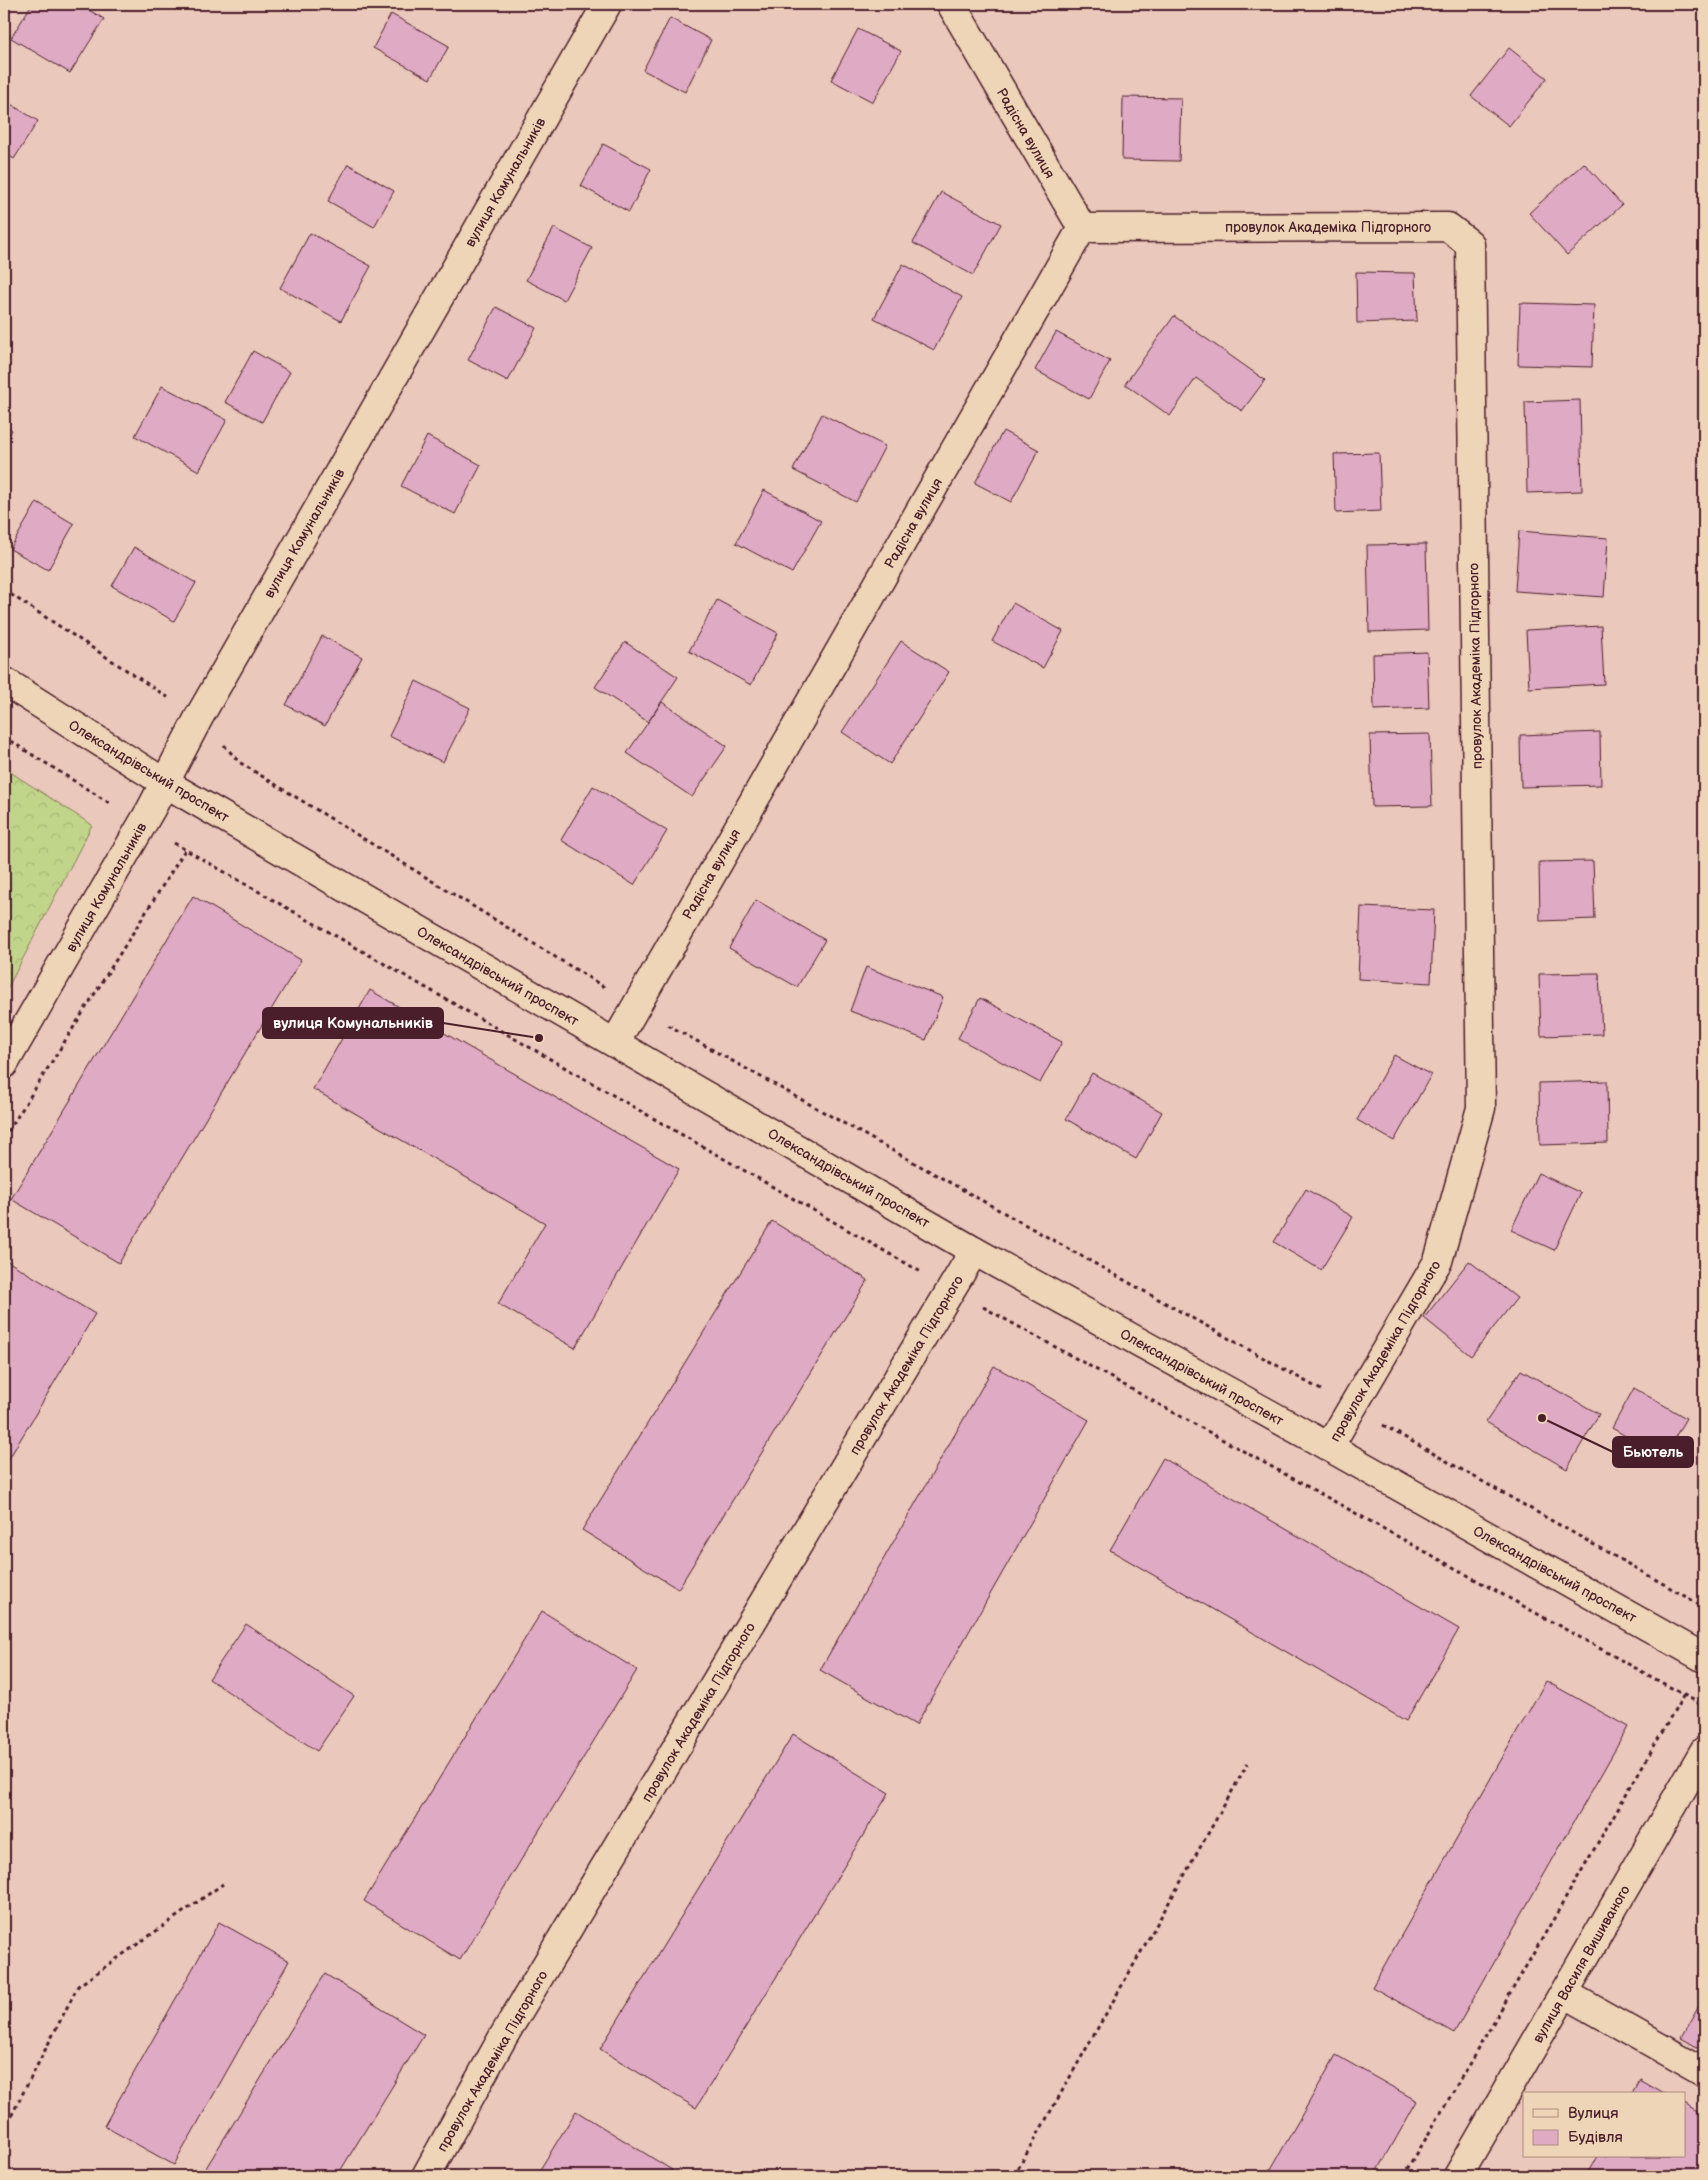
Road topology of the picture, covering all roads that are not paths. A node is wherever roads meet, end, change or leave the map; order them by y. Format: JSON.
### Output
{"nodes":[{"id":1,"x":607,"y":4,"type":"edge"},
{"id":2,"x":951,"y":4,"type":"edge"},
{"id":3,"x":1082,"y":228,"type":"junction"},
{"id":4,"x":4,"y":681,"type":"edge"},
{"id":5,"x":165,"y":783,"type":"junction"},
{"id":6,"x":615,"y":1043,"type":"junction"},
{"id":7,"x":4,"y":1064,"type":"edge"},
{"id":8,"x":974,"y":1251,"type":"junction"},
{"id":9,"x":1329,"y":1447,"type":"junction"},
{"id":10,"x":1704,"y":1658,"type":"edge"},
{"id":11,"x":1704,"y":1751,"type":"edge"},
{"id":12,"x":1564,"y":1993,"type":"junction"},
{"id":13,"x":1704,"y":2072,"type":"edge"},
{"id":14,"x":426,"y":2176,"type":"edge"},
{"id":15,"x":1458,"y":2176,"type":"edge"}],
"edges":[{"from":1,"to":5,"type":"street","name":"вулиця Комунальників"},
{"from":2,"to":3,"type":"street","name":"Радісна вулиця"},
{"from":3,"to":6,"type":"street","name":"Радісна вулиця"},
{"from":3,"to":9,"type":"street","name":"провулок Академіка Підгорного"},
{"from":4,"to":5,"type":"street","name":"Олександрівський проспект"},
{"from":5,"to":6,"type":"street","name":"Олександрівський проспект"},
{"from":5,"to":7,"type":"street","name":"вулиця Комунальників"},
{"from":6,"to":8,"type":"street","name":"Олександрівський проспект"},
{"from":8,"to":9,"type":"street","name":"Олександрівський проспект"},
{"from":8,"to":14,"type":"street","name":"провулок Академіка Підгорного"},
{"from":9,"to":10,"type":"street","name":"Олександрівський проспект"},
{"from":11,"to":12,"type":"street","name":"вулиця Василя Вишиваного"},
{"from":12,"to":13,"type":"street"},
{"from":12,"to":15,"type":"street","name":"вулиця Василя Вишиваного"}]}
